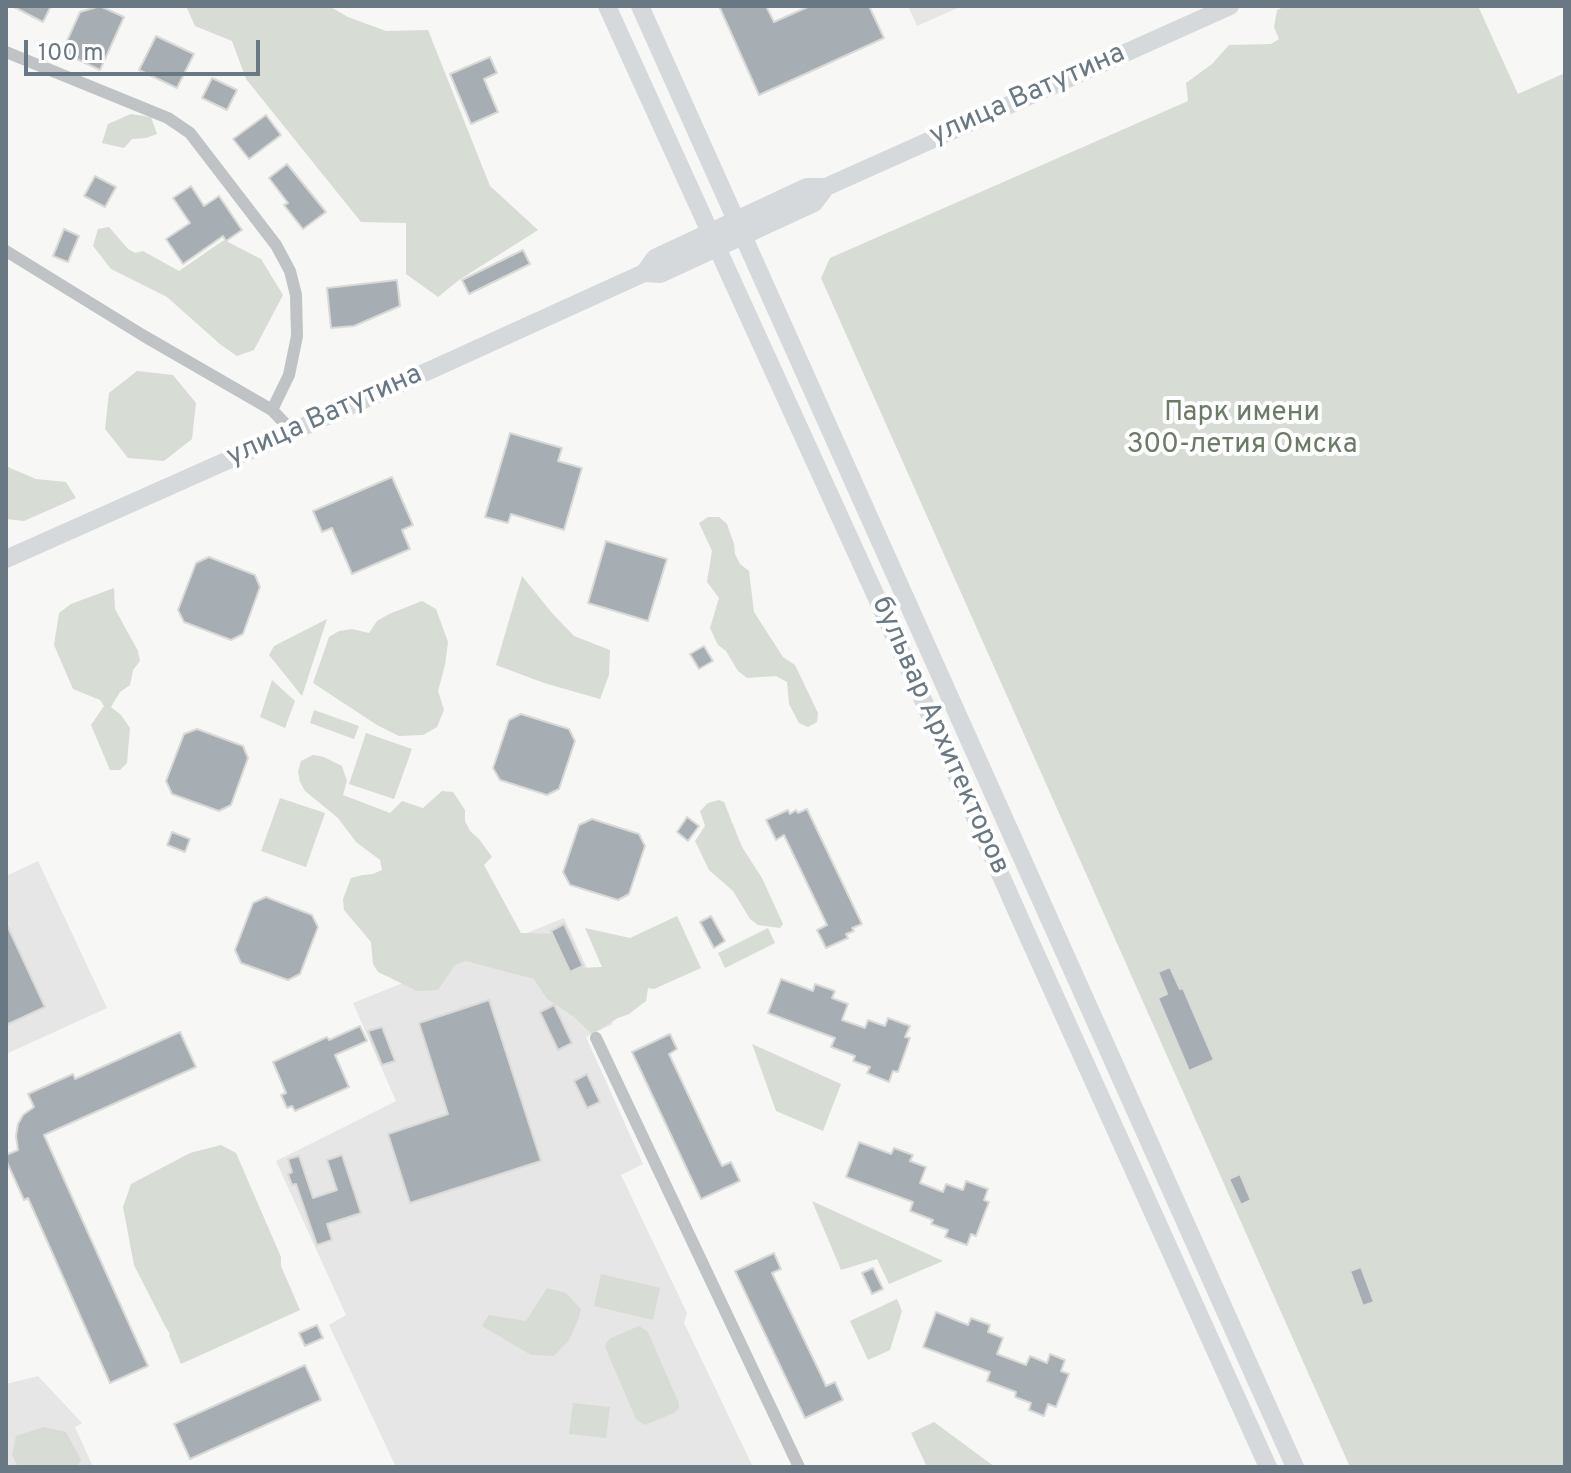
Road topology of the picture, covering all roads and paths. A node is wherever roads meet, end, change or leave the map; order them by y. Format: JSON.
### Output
{"nodes":[{"id":1,"x":607,"y":6,"type":"edge"},
{"id":2,"x":640,"y":6,"type":"edge"},
{"id":3,"x":1230,"y":6,"type":"edge"},
{"id":4,"x":6,"y":52,"type":"edge"},
{"id":5,"x":740,"y":228,"type":"junction"},
{"id":6,"x":713,"y":240,"type":"junction"},
{"id":7,"x":6,"y":251,"type":"edge"},
{"id":8,"x":272,"y":410,"type":"junction"},
{"id":9,"x":292,"y":431,"type":"junction"},
{"id":10,"x":6,"y":559,"type":"edge"},
{"id":11,"x":596,"y":1038,"type":"dead end"},
{"id":12,"x":799,"y":1467,"type":"edge"},
{"id":13,"x":1268,"y":1467,"type":"edge"},
{"id":14,"x":1295,"y":1467,"type":"edge"}],
"edges":[{"from":1,"to":6,"type":"main road","name":"бульвар Архитекторов"},
{"from":2,"to":5,"type":"main road","name":"бульвар Архитекторов"},
{"from":3,"to":5,"type":"main road","name":"улица Ватутина"},
{"from":4,"to":8,"type":"street"},
{"from":5,"to":6,"type":"main road","name":"улица Ватутина"},
{"from":5,"to":14,"type":"main road","name":"бульвар Архитекторов"},
{"from":6,"to":9,"type":"main road","name":"улица Ватутина"},
{"from":6,"to":13,"type":"main road","name":"бульвар Архитекторов"},
{"from":7,"to":8,"type":"street"},
{"from":8,"to":9,"type":"street"},
{"from":9,"to":10,"type":"main road","name":"улица Ватутина"},
{"from":11,"to":12,"type":"street"}]}
